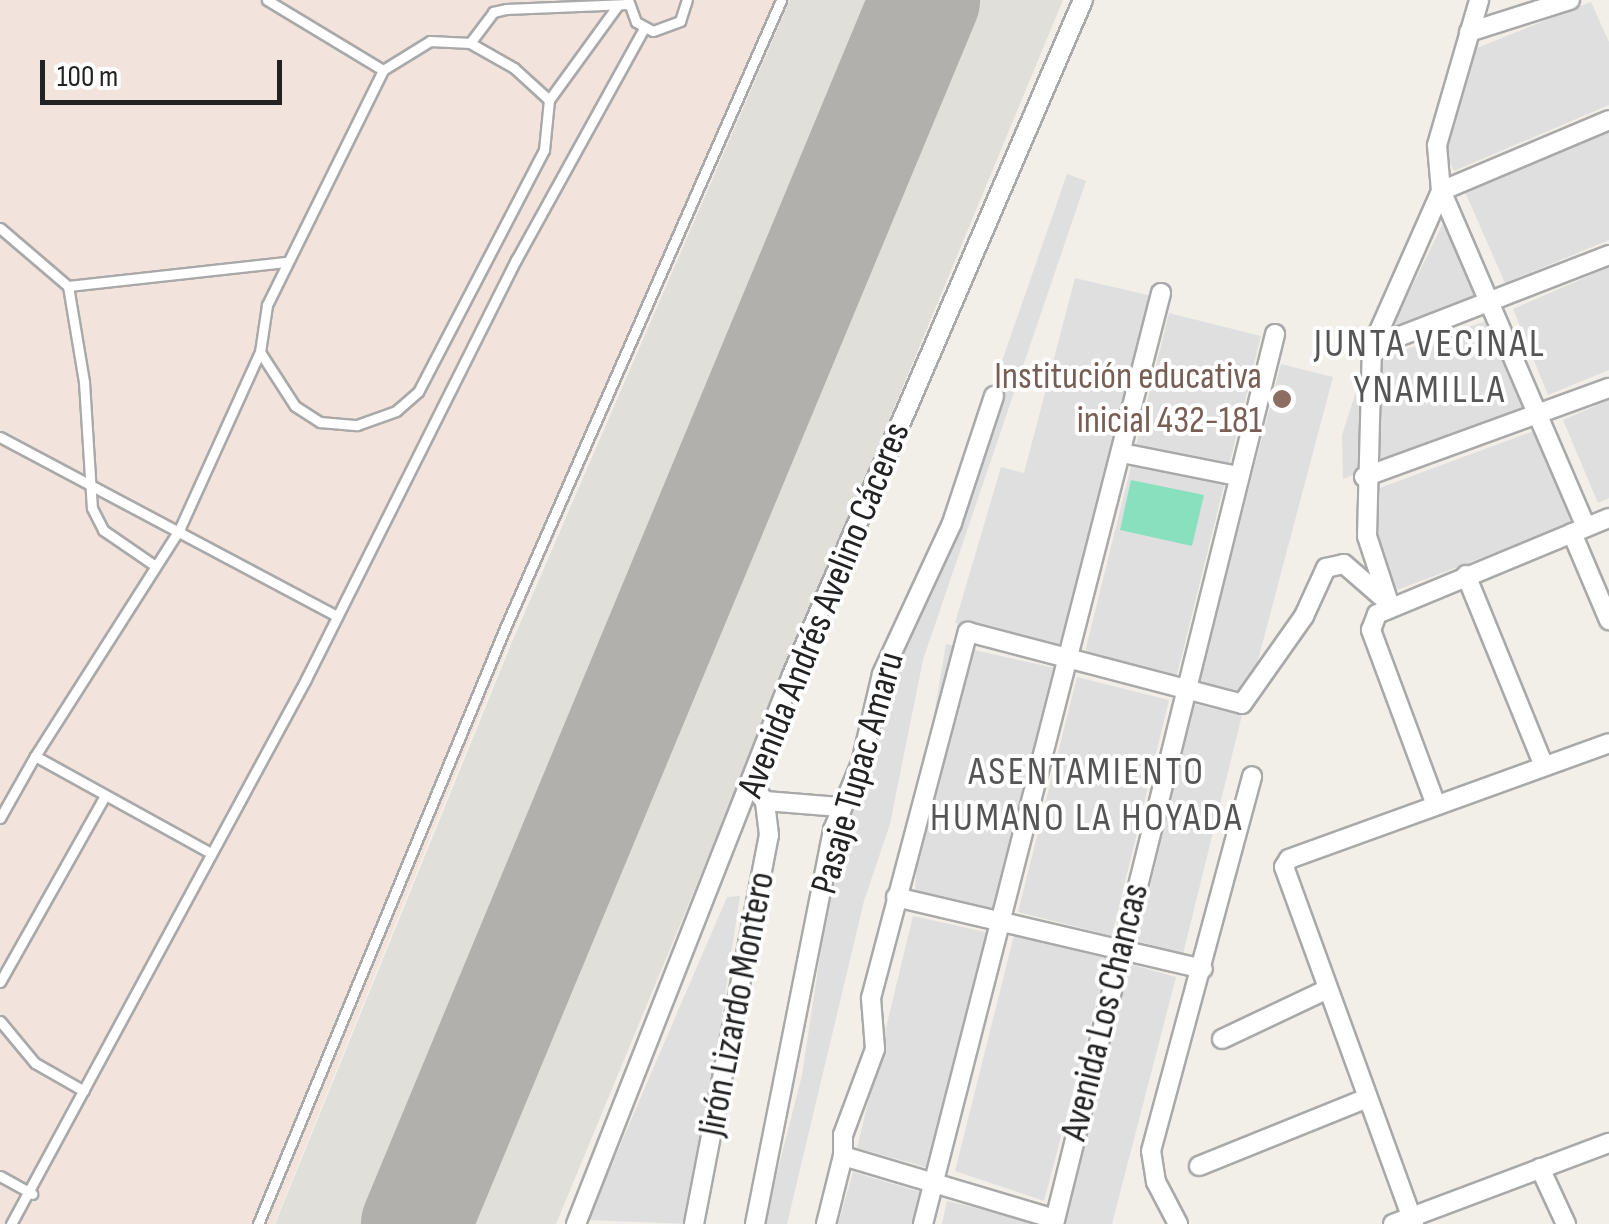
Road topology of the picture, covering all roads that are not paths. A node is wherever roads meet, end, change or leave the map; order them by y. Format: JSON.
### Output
{"nodes":[{"id":1,"x":267,"y":0,"type":"edge"},
{"id":2,"x":687,"y":0,"type":"edge"},
{"id":3,"x":781,"y":0,"type":"edge"},
{"id":4,"x":1084,"y":0,"type":"edge"},
{"id":5,"x":1479,"y":0,"type":"edge"},
{"id":6,"x":1570,"y":0,"type":"edge"},
{"id":7,"x":625,"y":3,"type":"edge"},
{"id":8,"x":644,"y":28,"type":"junction"},
{"id":9,"x":1469,"y":32,"type":"junction"},
{"id":10,"x":470,"y":44,"type":"junction"},
{"id":11,"x":383,"y":70,"type":"junction"},
{"id":12,"x":550,"y":100,"type":"junction"},
{"id":13,"x":1609,"y":120,"type":"edge"},
{"id":14,"x":1440,"y":192,"type":"junction"},
{"id":15,"x":0,"y":228,"type":"edge"},
{"id":16,"x":1609,"y":254,"type":"edge"},
{"id":17,"x":286,"y":262,"type":"junction"},
{"id":18,"x":68,"y":286,"type":"junction"},
{"id":19,"x":1161,"y":293,"type":"dead end"},
{"id":20,"x":1493,"y":302,"type":"junction"},
{"id":21,"x":1275,"y":334,"type":"dead end"},
{"id":22,"x":1372,"y":347,"type":"junction"},
{"id":23,"x":260,"y":352,"type":"junction"},
{"id":24,"x":1609,"y":388,"type":"edge"},
{"id":25,"x":994,"y":396,"type":"dead end"},
{"id":26,"x":1538,"y":418,"type":"junction"},
{"id":27,"x":0,"y":437,"type":"edge"},
{"id":28,"x":1122,"y":453,"type":"junction"},
{"id":29,"x":1237,"y":476,"type":"junction"},
{"id":30,"x":1364,"y":477,"type":"junction"},
{"id":31,"x":90,"y":483,"type":"junction"},
{"id":32,"x":1609,"y":518,"type":"edge"},
{"id":33,"x":180,"y":528,"type":"junction"},
{"id":34,"x":1579,"y":530,"type":"junction"},
{"id":35,"x":154,"y":564,"type":"junction"},
{"id":36,"x":1466,"y":575,"type":"junction"},
{"id":37,"x":1390,"y":604,"type":"junction"},
{"id":38,"x":337,"y":616,"type":"junction"},
{"id":39,"x":1609,"y":620,"type":"edge"},
{"id":40,"x":1068,"y":660,"type":"junction"},
{"id":41,"x":1182,"y":691,"type":"junction"},
{"id":42,"x":1609,"y":743,"type":"edge"},
{"id":43,"x":35,"y":756,"type":"junction"},
{"id":44,"x":1544,"y":766,"type":"junction"},
{"id":45,"x":1252,"y":776,"type":"dead end"},
{"id":46,"x":759,"y":794,"type":"junction"},
{"id":47,"x":106,"y":796,"type":"junction"},
{"id":48,"x":1436,"y":806,"type":"junction"},
{"id":49,"x":840,"y":807,"type":"junction"},
{"id":50,"x":0,"y":818,"type":"edge"},
{"id":51,"x":207,"y":851,"type":"junction"},
{"id":52,"x":896,"y":897,"type":"junction"},
{"id":53,"x":1000,"y":922,"type":"junction"},
{"id":54,"x":1120,"y":953,"type":"junction"},
{"id":55,"x":1203,"y":969,"type":"junction"},
{"id":56,"x":0,"y":982,"type":"edge"},
{"id":57,"x":1328,"y":989,"type":"junction"},
{"id":58,"x":0,"y":1021,"type":"edge"},
{"id":59,"x":1222,"y":1039,"type":"dead end"},
{"id":60,"x":84,"y":1092,"type":"junction"},
{"id":61,"x":1367,"y":1098,"type":"junction"},
{"id":62,"x":1609,"y":1143,"type":"edge"},
{"id":63,"x":843,"y":1156,"type":"junction"},
{"id":64,"x":1199,"y":1166,"type":"dead end"},
{"id":65,"x":1540,"y":1168,"type":"junction"},
{"id":66,"x":0,"y":1176,"type":"edge"},
{"id":67,"x":932,"y":1186,"type":"junction"},
{"id":68,"x":32,"y":1194,"type":"junction"},
{"id":69,"x":1054,"y":1222,"type":"edge"},
{"id":70,"x":1406,"y":1222,"type":"edge"},
{"id":71,"x":12,"y":1224,"type":"edge"},
{"id":72,"x":258,"y":1224,"type":"edge"},
{"id":73,"x":576,"y":1224,"type":"edge"},
{"id":74,"x":694,"y":1224,"type":"edge"},
{"id":75,"x":755,"y":1224,"type":"edge"},
{"id":76,"x":826,"y":1224,"type":"edge"},
{"id":77,"x":923,"y":1224,"type":"edge"},
{"id":78,"x":1178,"y":1224,"type":"edge"},
{"id":79,"x":1566,"y":1224,"type":"edge"}],
"edges":[{"from":1,"to":11,"type":"lane"},
{"from":2,"to":8,"type":"lane"},
{"from":3,"to":72,"type":"lane"},
{"from":4,"to":46,"type":"street","name":"Avenida Andrés Avelino Cáceres"},
{"from":5,"to":9,"type":"street"},
{"from":6,"to":9,"type":"street"},
{"from":7,"to":8,"type":"lane"},
{"from":7,"to":10,"type":"lane"},
{"from":7,"to":12,"type":"lane"},
{"from":8,"to":38,"type":"lane"},
{"from":9,"to":14,"type":"street"},
{"from":10,"to":11,"type":"lane"},
{"from":10,"to":12,"type":"lane"},
{"from":11,"to":17,"type":"lane"},
{"from":12,"to":23,"type":"lane"},
{"from":13,"to":14,"type":"street"},
{"from":14,"to":20,"type":"street"},
{"from":14,"to":22,"type":"street"},
{"from":15,"to":18,"type":"lane"},
{"from":16,"to":20,"type":"street"},
{"from":17,"to":18,"type":"lane"},
{"from":17,"to":23,"type":"lane"},
{"from":18,"to":31,"type":"lane"},
{"from":19,"to":28,"type":"street"},
{"from":20,"to":22,"type":"street"},
{"from":20,"to":26,"type":"street"},
{"from":21,"to":29,"type":"street","name":"Avenida Los Chancas"},
{"from":22,"to":30,"type":"street"},
{"from":23,"to":33,"type":"lane"},
{"from":24,"to":26,"type":"street"},
{"from":25,"to":49,"type":"street","name":"Pasaje Tupac Amaru"},
{"from":26,"to":30,"type":"street"},
{"from":26,"to":34,"type":"street"},
{"from":27,"to":31,"type":"lane"},
{"from":28,"to":29,"type":"street"},
{"from":28,"to":40,"type":"street"},
{"from":29,"to":41,"type":"street","name":"Avenida Los Chancas"},
{"from":30,"to":37,"type":"street"},
{"from":31,"to":33,"type":"lane"},
{"from":31,"to":35,"type":"lane"},
{"from":32,"to":34,"type":"street"},
{"from":33,"to":35,"type":"lane"},
{"from":33,"to":38,"type":"lane"},
{"from":34,"to":36,"type":"street"},
{"from":34,"to":39,"type":"street"},
{"from":35,"to":43,"type":"lane"},
{"from":36,"to":37,"type":"street"},
{"from":36,"to":44,"type":"street"},
{"from":37,"to":41,"type":"street"},
{"from":37,"to":48,"type":"street"},
{"from":38,"to":51,"type":"lane"},
{"from":40,"to":41,"type":"street"},
{"from":40,"to":52,"type":"street"},
{"from":40,"to":53,"type":"street"},
{"from":41,"to":54,"type":"street","name":"Avenida Los Chancas"},
{"from":42,"to":44,"type":"street"},
{"from":43,"to":47,"type":"lane"},
{"from":43,"to":50,"type":"lane"},
{"from":44,"to":48,"type":"street"},
{"from":45,"to":55,"type":"street"},
{"from":46,"to":49,"type":"street"},
{"from":46,"to":73,"type":"street","name":"Avenida Andrés Avelino Cáceres"},
{"from":46,"to":74,"type":"street","name":"Jirón Lizardo Montero"},
{"from":47,"to":51,"type":"lane"},
{"from":47,"to":56,"type":"lane"},
{"from":48,"to":57,"type":"street"},
{"from":49,"to":75,"type":"street","name":"Pasaje Tupac Amaru"},
{"from":51,"to":60,"type":"lane"},
{"from":52,"to":53,"type":"street"},
{"from":52,"to":63,"type":"street"},
{"from":53,"to":54,"type":"street"},
{"from":53,"to":67,"type":"street"},
{"from":54,"to":55,"type":"street"},
{"from":54,"to":69,"type":"street","name":"Avenida Los Chancas"},
{"from":55,"to":78,"type":"street"},
{"from":57,"to":59,"type":"street"},
{"from":57,"to":61,"type":"street"},
{"from":58,"to":60,"type":"lane"},
{"from":60,"to":68,"type":"lane"},
{"from":61,"to":64,"type":"street"},
{"from":61,"to":70,"type":"street"},
{"from":62,"to":65,"type":"street"},
{"from":63,"to":67,"type":"street"},
{"from":63,"to":76,"type":"street"},
{"from":65,"to":70,"type":"street"},
{"from":65,"to":79,"type":"street"},
{"from":66,"to":68,"type":"lane"},
{"from":67,"to":69,"type":"street"},
{"from":67,"to":77,"type":"street"},
{"from":68,"to":71,"type":"lane"}]}
